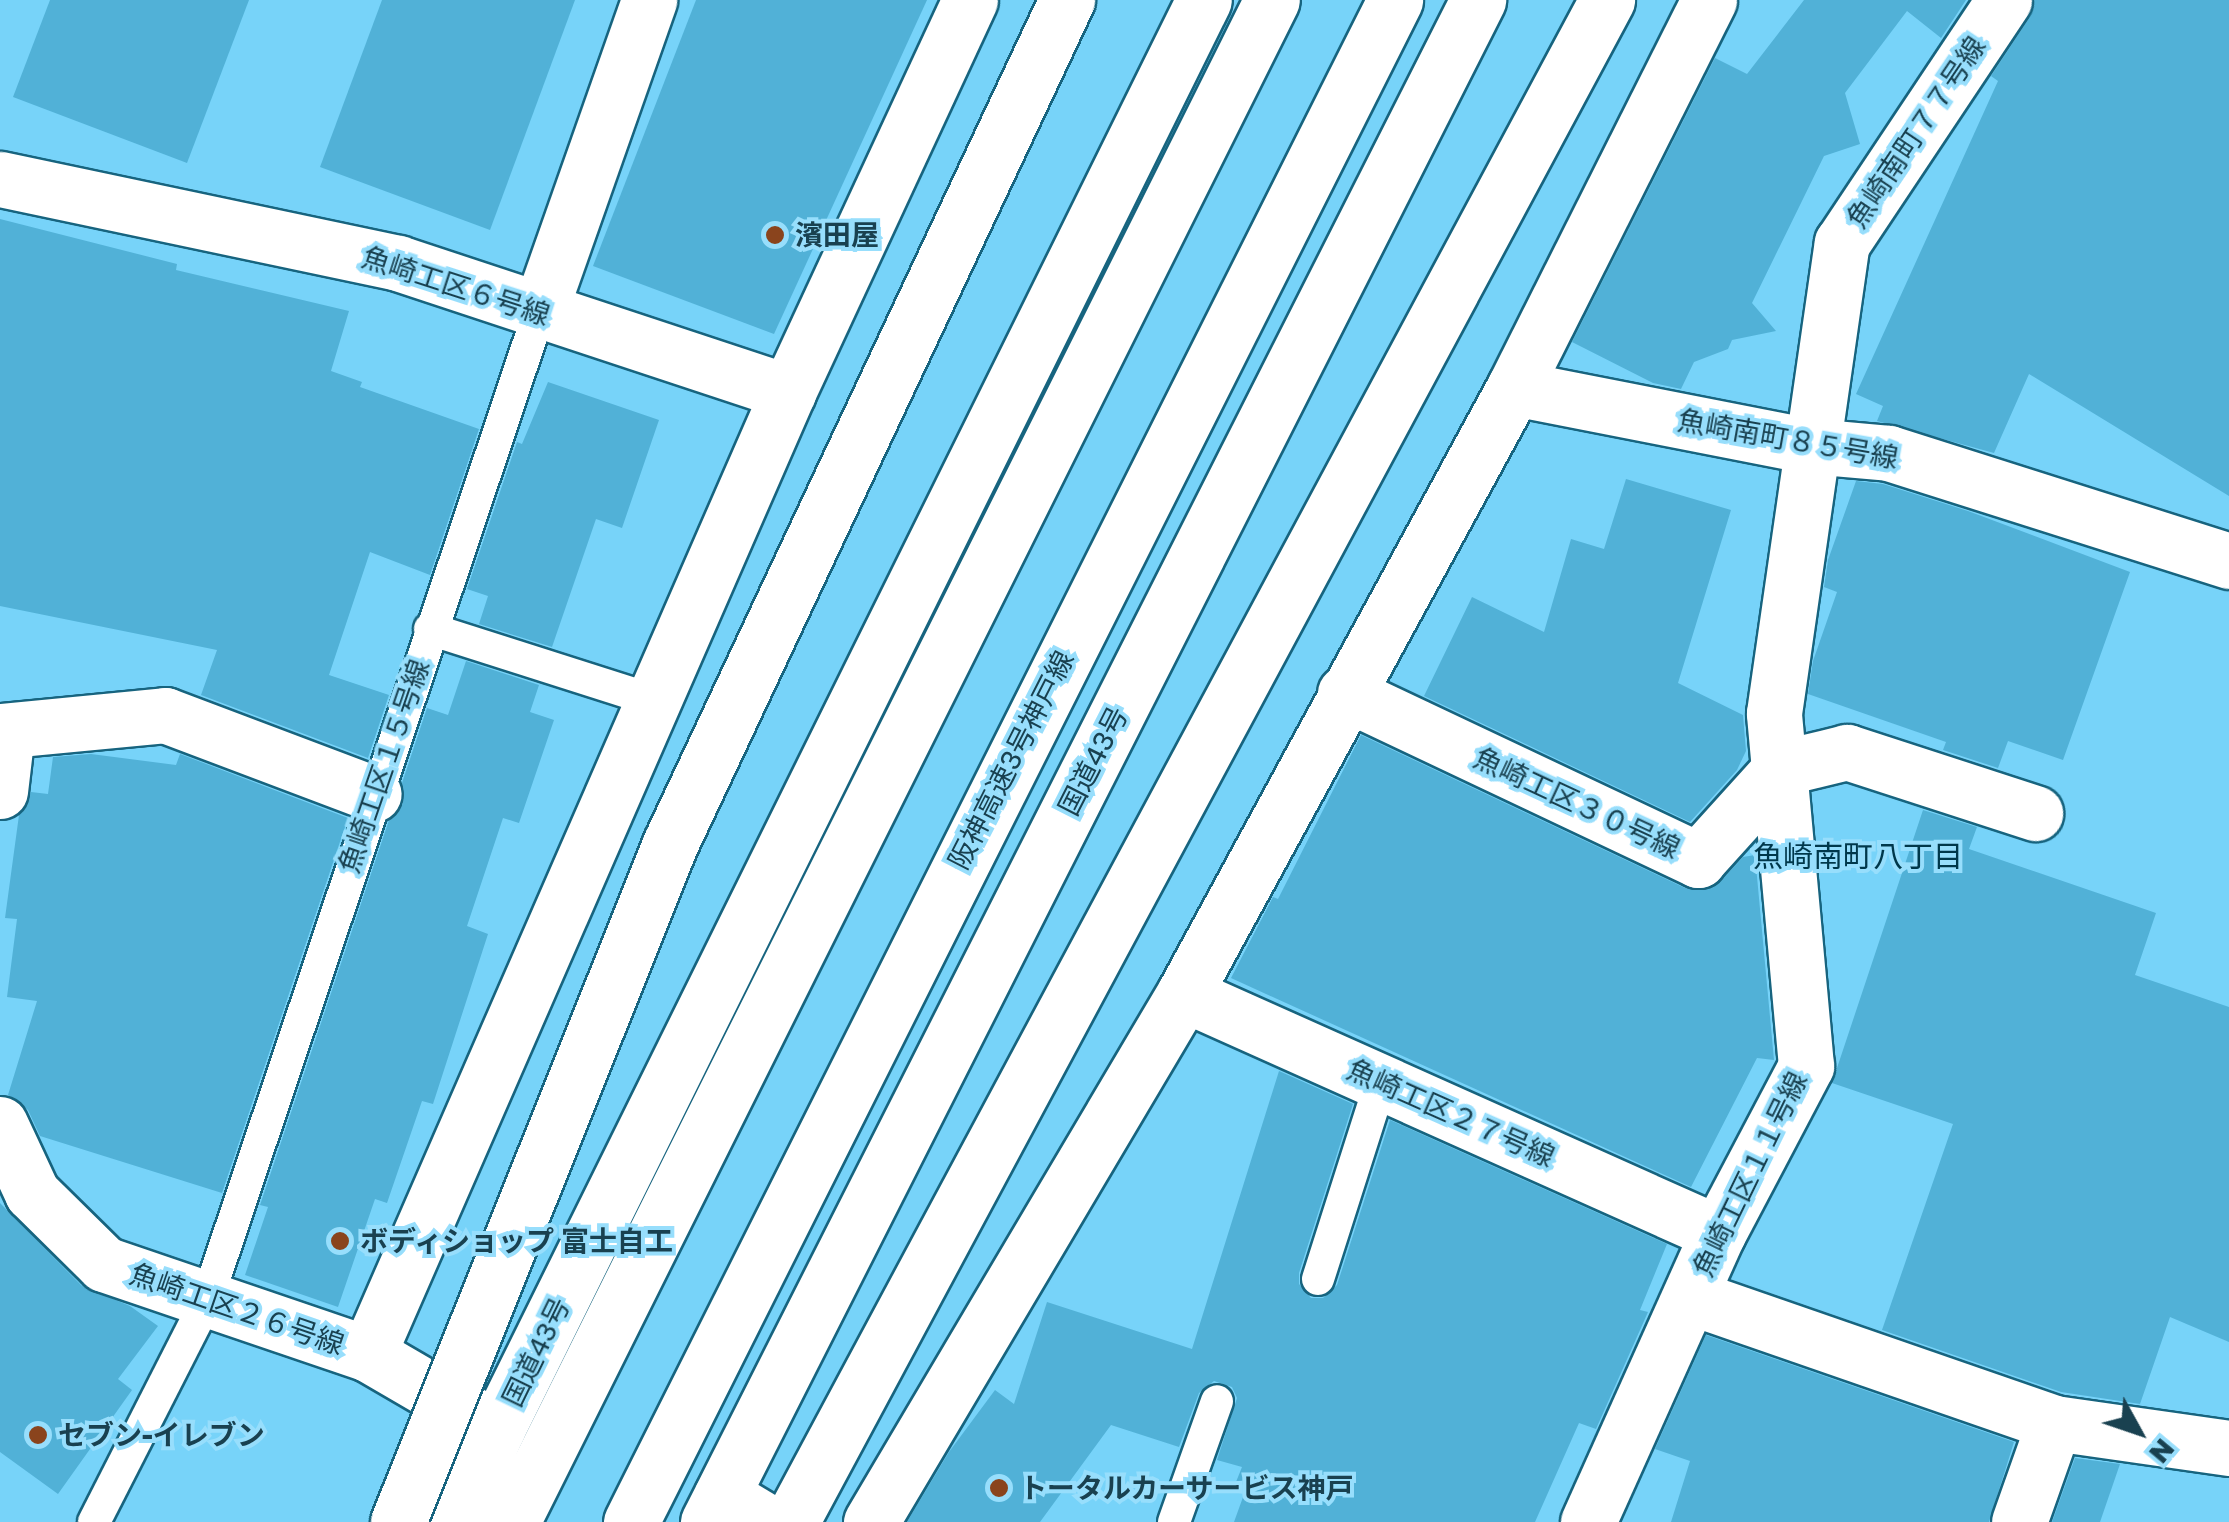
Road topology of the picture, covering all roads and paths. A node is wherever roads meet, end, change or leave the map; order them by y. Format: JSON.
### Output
{"nodes":[{"id":1,"x":649,"y":0,"type":"edge"},
{"id":2,"x":970,"y":0,"type":"edge"},
{"id":3,"x":1067,"y":0,"type":"edge"},
{"id":4,"x":1204,"y":0,"type":"edge"},
{"id":5,"x":1272,"y":0,"type":"edge"},
{"id":6,"x":1395,"y":0,"type":"edge"},
{"id":7,"x":1478,"y":0,"type":"edge"},
{"id":8,"x":1607,"y":0,"type":"edge"},
{"id":9,"x":1709,"y":0,"type":"edge"},
{"id":10,"x":2004,"y":0,"type":"edge"},
{"id":11,"x":0,"y":179,"type":"edge"},
{"id":12,"x":539,"y":313,"type":"junction"},
{"id":13,"x":1514,"y":388,"type":"junction"},
{"id":14,"x":788,"y":392,"type":"junction"},
{"id":15,"x":1811,"y":446,"type":"junction"},
{"id":16,"x":2229,"y":561,"type":"edge"},
{"id":17,"x":430,"y":629,"type":"junction"},
{"id":18,"x":1345,"y":693,"type":"junction"},
{"id":19,"x":653,"y":700,"type":"junction"},
{"id":20,"x":4,"y":731,"type":"edge"},
{"id":21,"x":1781,"y":768,"type":"junction"},
{"id":22,"x":0,"y":791,"type":"edge"},
{"id":23,"x":374,"y":794,"type":"junction"},
{"id":24,"x":2035,"y":812,"type":"dead end"},
{"id":25,"x":1184,"y":994,"type":"junction"},
{"id":26,"x":1381,"y":1082,"type":"junction"},
{"id":27,"x":0,"y":1124,"type":"edge"},
{"id":28,"x":1718,"y":1233,"type":"junction"},
{"id":29,"x":1318,"y":1279,"type":"dead end"},
{"id":30,"x":1691,"y":1297,"type":"junction"},
{"id":31,"x":208,"y":1300,"type":"junction"},
{"id":32,"x":368,"y":1354,"type":"junction"},
{"id":33,"x":1217,"y":1401,"type":"dead end"},
{"id":34,"x":2054,"y":1423,"type":"junction"},
{"id":35,"x":497,"y":1429,"type":"junction"},
{"id":36,"x":2229,"y":1448,"type":"edge"},
{"id":37,"x":732,"y":1513,"type":"edge"},
{"id":38,"x":94,"y":1522,"type":"edge"},
{"id":39,"x":398,"y":1522,"type":"edge"},
{"id":40,"x":456,"y":1522,"type":"edge"},
{"id":41,"x":512,"y":1522,"type":"edge"},
{"id":42,"x":630,"y":1522,"type":"edge"},
{"id":43,"x":791,"y":1522,"type":"edge"},
{"id":44,"x":870,"y":1522,"type":"edge"},
{"id":45,"x":1174,"y":1522,"type":"edge"},
{"id":46,"x":1588,"y":1522,"type":"edge"},
{"id":47,"x":2019,"y":1522,"type":"edge"}],
"edges":[{"from":1,"to":12,"type":"main road","name":"魚崎工区１５号線"},
{"from":2,"to":14,"type":"main road"},
{"from":3,"to":39,"type":"main road","bridge":true},
{"from":4,"to":35,"type":"main road","name":"国道43号"},
{"from":5,"to":41,"type":"main road"},
{"from":6,"to":42,"type":"main road","name":"阪神高速3号神戸線"},
{"from":7,"to":37,"type":"main road","name":"国道43号"},
{"from":8,"to":43,"type":"main road"},
{"from":9,"to":13,"type":"main road"},
{"from":10,"to":15,"type":"main road","name":"魚崎南町７７号線"},
{"from":11,"to":12,"type":"main road","name":"魚崎工区６号線"},
{"from":12,"to":14,"type":"main road","name":"魚崎工区６号線"},
{"from":12,"to":17,"type":"lane","name":"魚崎工区１５号線"},
{"from":13,"to":15,"type":"main road","name":"魚崎南町８５号線"},
{"from":13,"to":18,"type":"main road"},
{"from":14,"to":19,"type":"main road"},
{"from":15,"to":16,"type":"main road","name":"魚崎南町８５号線"},
{"from":15,"to":21,"type":"main road","name":"魚崎工区１１号線"},
{"from":17,"to":19,"type":"lane"},
{"from":17,"to":23,"type":"lane","name":"魚崎工区１５号線"},
{"from":18,"to":21,"type":"main road","name":"魚崎工区３０号線"},
{"from":18,"to":25,"type":"main road"},
{"from":19,"to":32,"type":"main road"},
{"from":20,"to":22,"type":"main road"},
{"from":20,"to":23,"type":"main road"},
{"from":21,"to":24,"type":"main road"},
{"from":21,"to":28,"type":"main road","name":"魚崎工区１１号線"},
{"from":23,"to":31,"type":"lane","name":"魚崎工区１５号線"},
{"from":25,"to":26,"type":"main road","name":"魚崎工区２７号線"},
{"from":25,"to":44,"type":"main road"},
{"from":26,"to":28,"type":"main road","name":"魚崎工区２７号線"},
{"from":26,"to":29,"type":"lane"},
{"from":27,"to":31,"type":"main road","name":"魚崎工区２６号線"},
{"from":28,"to":30,"type":"main road","name":"魚崎工区１１号線"},
{"from":30,"to":34,"type":"main road"},
{"from":30,"to":46,"type":"main road","name":"魚崎工区１１号線"},
{"from":31,"to":32,"type":"main road","name":"魚崎工区２６号線"},
{"from":31,"to":38,"type":"lane","name":"魚崎工区１５号線"},
{"from":32,"to":35,"type":"main road","name":"魚崎工区２６号線"},
{"from":33,"to":45,"type":"lane"},
{"from":34,"to":36,"type":"main road"},
{"from":34,"to":47,"type":"main road"},
{"from":35,"to":40,"type":"main road","name":"国道43号"}]}
